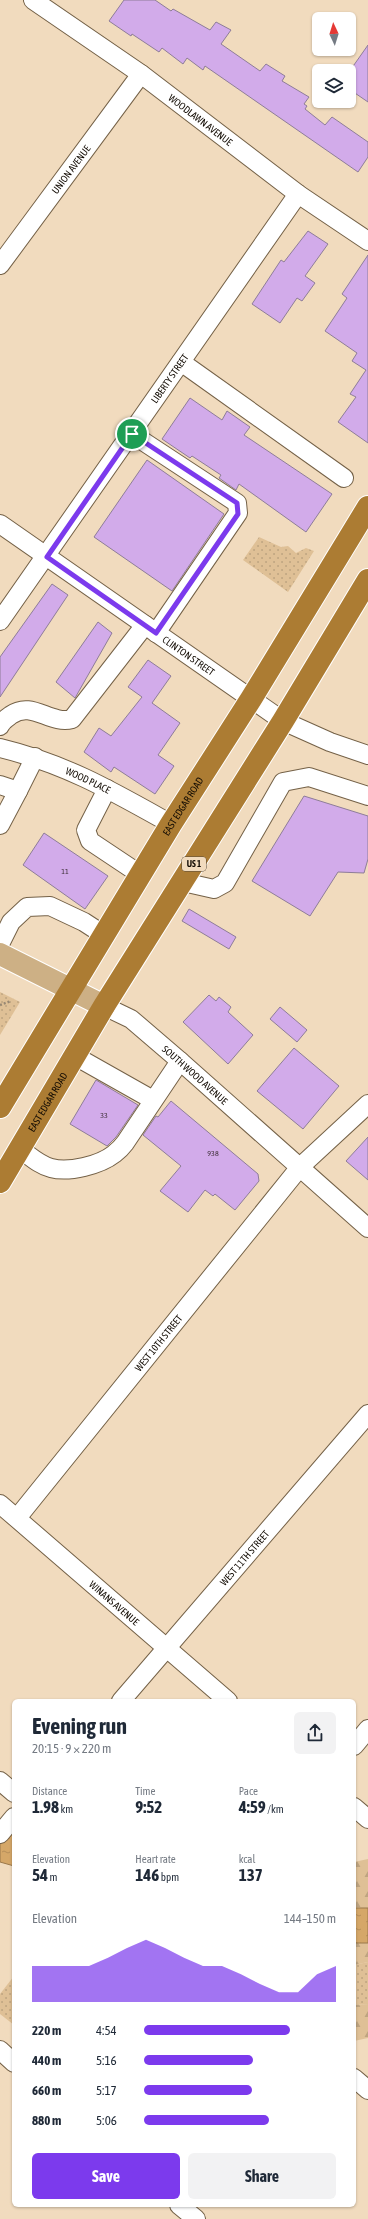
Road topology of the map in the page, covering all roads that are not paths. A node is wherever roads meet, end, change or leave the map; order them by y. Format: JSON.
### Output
{"nodes":[{"id":1,"x":33,"y":0,"type":"edge"},
{"id":2,"x":141,"y":74,"type":"junction"},
{"id":3,"x":298,"y":194,"type":"junction"},
{"id":4,"x":366,"y":235,"type":"edge"},
{"id":5,"x":0,"y":265,"type":"edge"},
{"id":6,"x":181,"y":362,"type":"junction"},
{"id":7,"x":132,"y":434,"type":"junction"},
{"id":8,"x":344,"y":478,"type":"dead end"},
{"id":9,"x":368,"y":507,"type":"edge"},
{"id":10,"x":0,"y":524,"type":"edge"},
{"id":11,"x":47,"y":557,"type":"junction"},
{"id":12,"x":368,"y":580,"type":"edge"},
{"id":13,"x":0,"y":621,"type":"edge"},
{"id":14,"x":150,"y":629,"type":"junction"},
{"id":15,"x":251,"y":699,"type":"junction"},
{"id":16,"x":283,"y":720,"type":"junction"},
{"id":17,"x":0,"y":726,"type":"edge"},
{"id":18,"x":0,"y":748,"type":"edge"},
{"id":19,"x":368,"y":754,"type":"edge"},
{"id":20,"x":35,"y":757,"type":"junction"},
{"id":21,"x":0,"y":785,"type":"edge"},
{"id":22,"x":108,"y":789,"type":"junction"},
{"id":23,"x":18,"y":791,"type":"junction"},
{"id":24,"x":368,"y":796,"type":"edge"},
{"id":25,"x":1,"y":820,"type":"edge"},
{"id":26,"x":171,"y":824,"type":"junction"},
{"id":27,"x":141,"y":874,"type":"junction"},
{"id":28,"x":183,"y":882,"type":"junction"},
{"id":29,"x":104,"y":935,"type":"junction"},
{"id":30,"x":0,"y":944,"type":"edge"},
{"id":31,"x":0,"y":954,"type":"edge"},
{"id":32,"x":71,"y":990,"type":"junction"},
{"id":33,"x":104,"y":1006,"type":"junction"},
{"id":34,"x":75,"y":1056,"type":"junction"},
{"id":35,"x":180,"y":1061,"type":"junction"},
{"id":36,"x":153,"y":1100,"type":"junction"},
{"id":37,"x":368,"y":1104,"type":"edge"},
{"id":38,"x":0,"y":1107,"type":"edge"},
{"id":39,"x":20,"y":1149,"type":"junction"},
{"id":40,"x":300,"y":1167,"type":"junction"},
{"id":41,"x":0,"y":1182,"type":"edge"},
{"id":42,"x":368,"y":1228,"type":"edge"},
{"id":43,"x":368,"y":1414,"type":"edge"},
{"id":44,"x":0,"y":1506,"type":"edge"},
{"id":45,"x":17,"y":1518,"type":"junction"},
{"id":46,"x":167,"y":1649,"type":"junction"},
{"id":47,"x":123,"y":1699,"type":"edge"},
{"id":48,"x":226,"y":1699,"type":"edge"},
{"id":49,"x":368,"y":1729,"type":"edge"},
{"id":50,"x":356,"y":1744,"type":"edge"},
{"id":51,"x":0,"y":1780,"type":"edge"},
{"id":52,"x":12,"y":1791,"type":"edge"},
{"id":53,"x":356,"y":1809,"type":"edge"},
{"id":54,"x":368,"y":1819,"type":"edge"},
{"id":55,"x":0,"y":2050,"type":"edge"},
{"id":56,"x":12,"y":2061,"type":"edge"},
{"id":57,"x":356,"y":2080,"type":"edge"},
{"id":58,"x":368,"y":2090,"type":"edge"},
{"id":59,"x":181,"y":2207,"type":"edge"},
{"id":60,"x":196,"y":2219,"type":"edge"}],
"edges":[{"from":1,"to":2,"type":"street","name":"WOODLAWN AVENUE"},
{"from":2,"to":3,"type":"street","name":"WOODLAWN AVENUE"},
{"from":2,"to":5,"type":"street","name":"UNION AVENUE"},
{"from":3,"to":4,"type":"street","name":"WOODLAWN AVENUE"},
{"from":3,"to":6,"type":"street","name":"LIBERTY STREET"},
{"from":6,"to":7,"type":"street","name":"LIBERTY STREET"},
{"from":6,"to":8,"type":"street"},
{"from":7,"to":11,"type":"street","name":"LIBERTY STREET"},
{"from":7,"to":14,"type":"street"},
{"from":9,"to":15,"type":"highway","name":"EAST EDGAR ROAD"},
{"from":10,"to":11,"type":"street","name":"CLINTON STREET"},
{"from":11,"to":13,"type":"street","name":"LIBERTY STREET"},
{"from":11,"to":14,"type":"street","name":"CLINTON STREET"},
{"from":12,"to":16,"type":"highway","name":"EAST EDGAR ROAD","number":"US 1"},
{"from":14,"to":15,"type":"street","name":"CLINTON STREET"},
{"from":14,"to":17,"type":"street"},
{"from":15,"to":16,"type":"street","name":"CLINTON STREET"},
{"from":15,"to":26,"type":"highway","name":"EAST EDGAR ROAD"},
{"from":16,"to":19,"type":"street","name":"CLINTON STREET"},
{"from":16,"to":28,"type":"highway","name":"EAST EDGAR ROAD","number":"US 1"},
{"from":18,"to":20,"type":"street","name":"WOOD PLACE"},
{"from":20,"to":22,"type":"street","name":"WOOD PLACE"},
{"from":20,"to":23,"type":"street"},
{"from":21,"to":23,"type":"street"},
{"from":22,"to":26,"type":"street","name":"WOOD PLACE"},
{"from":22,"to":27,"type":"street"},
{"from":23,"to":25,"type":"street"},
{"from":24,"to":28,"type":"street"},
{"from":26,"to":27,"type":"highway","name":"EAST EDGAR ROAD"},
{"from":27,"to":29,"type":"highway","name":"EAST EDGAR ROAD"},
{"from":28,"to":33,"type":"highway","name":"EAST EDGAR ROAD","number":"US 1"},
{"from":29,"to":30,"type":"street"},
{"from":29,"to":32,"type":"highway","name":"EAST EDGAR ROAD"},
{"from":31,"to":32,"type":"main road","name":"SOUTH WOOD AVENUE"},
{"from":32,"to":33,"type":"main road","name":"SOUTH WOOD AVENUE"},
{"from":32,"to":38,"type":"highway","name":"EAST EDGAR ROAD"},
{"from":33,"to":34,"type":"highway","name":"EAST EDGAR ROAD","number":"US 1"},
{"from":33,"to":35,"type":"street","name":"SOUTH WOOD AVENUE"},
{"from":34,"to":36,"type":"street"},
{"from":34,"to":39,"type":"highway","name":"EAST EDGAR ROAD","number":"US 1"},
{"from":35,"to":36,"type":"street"},
{"from":35,"to":40,"type":"street","name":"SOUTH WOOD AVENUE"},
{"from":36,"to":39,"type":"street"},
{"from":37,"to":40,"type":"street","name":"WEST 10TH STREET"},
{"from":39,"to":41,"type":"highway","name":"EAST EDGAR ROAD","number":"US 1"},
{"from":40,"to":42,"type":"street","name":"SOUTH WOOD AVENUE"},
{"from":40,"to":45,"type":"street","name":"WEST 10TH STREET"},
{"from":43,"to":46,"type":"street","name":"WEST 11TH STREET"},
{"from":44,"to":45,"type":"street","name":"WINANS AVENUE"},
{"from":45,"to":46,"type":"street","name":"WINANS AVENUE"},
{"from":46,"to":47,"type":"street","name":"WEST 11TH STREET"},
{"from":46,"to":48,"type":"street","name":"WINANS AVENUE"},
{"from":49,"to":50,"type":"street"},
{"from":51,"to":52,"type":"street"},
{"from":53,"to":54,"type":"street"},
{"from":55,"to":56,"type":"street"},
{"from":57,"to":58,"type":"street"},
{"from":59,"to":60,"type":"street"}]}
